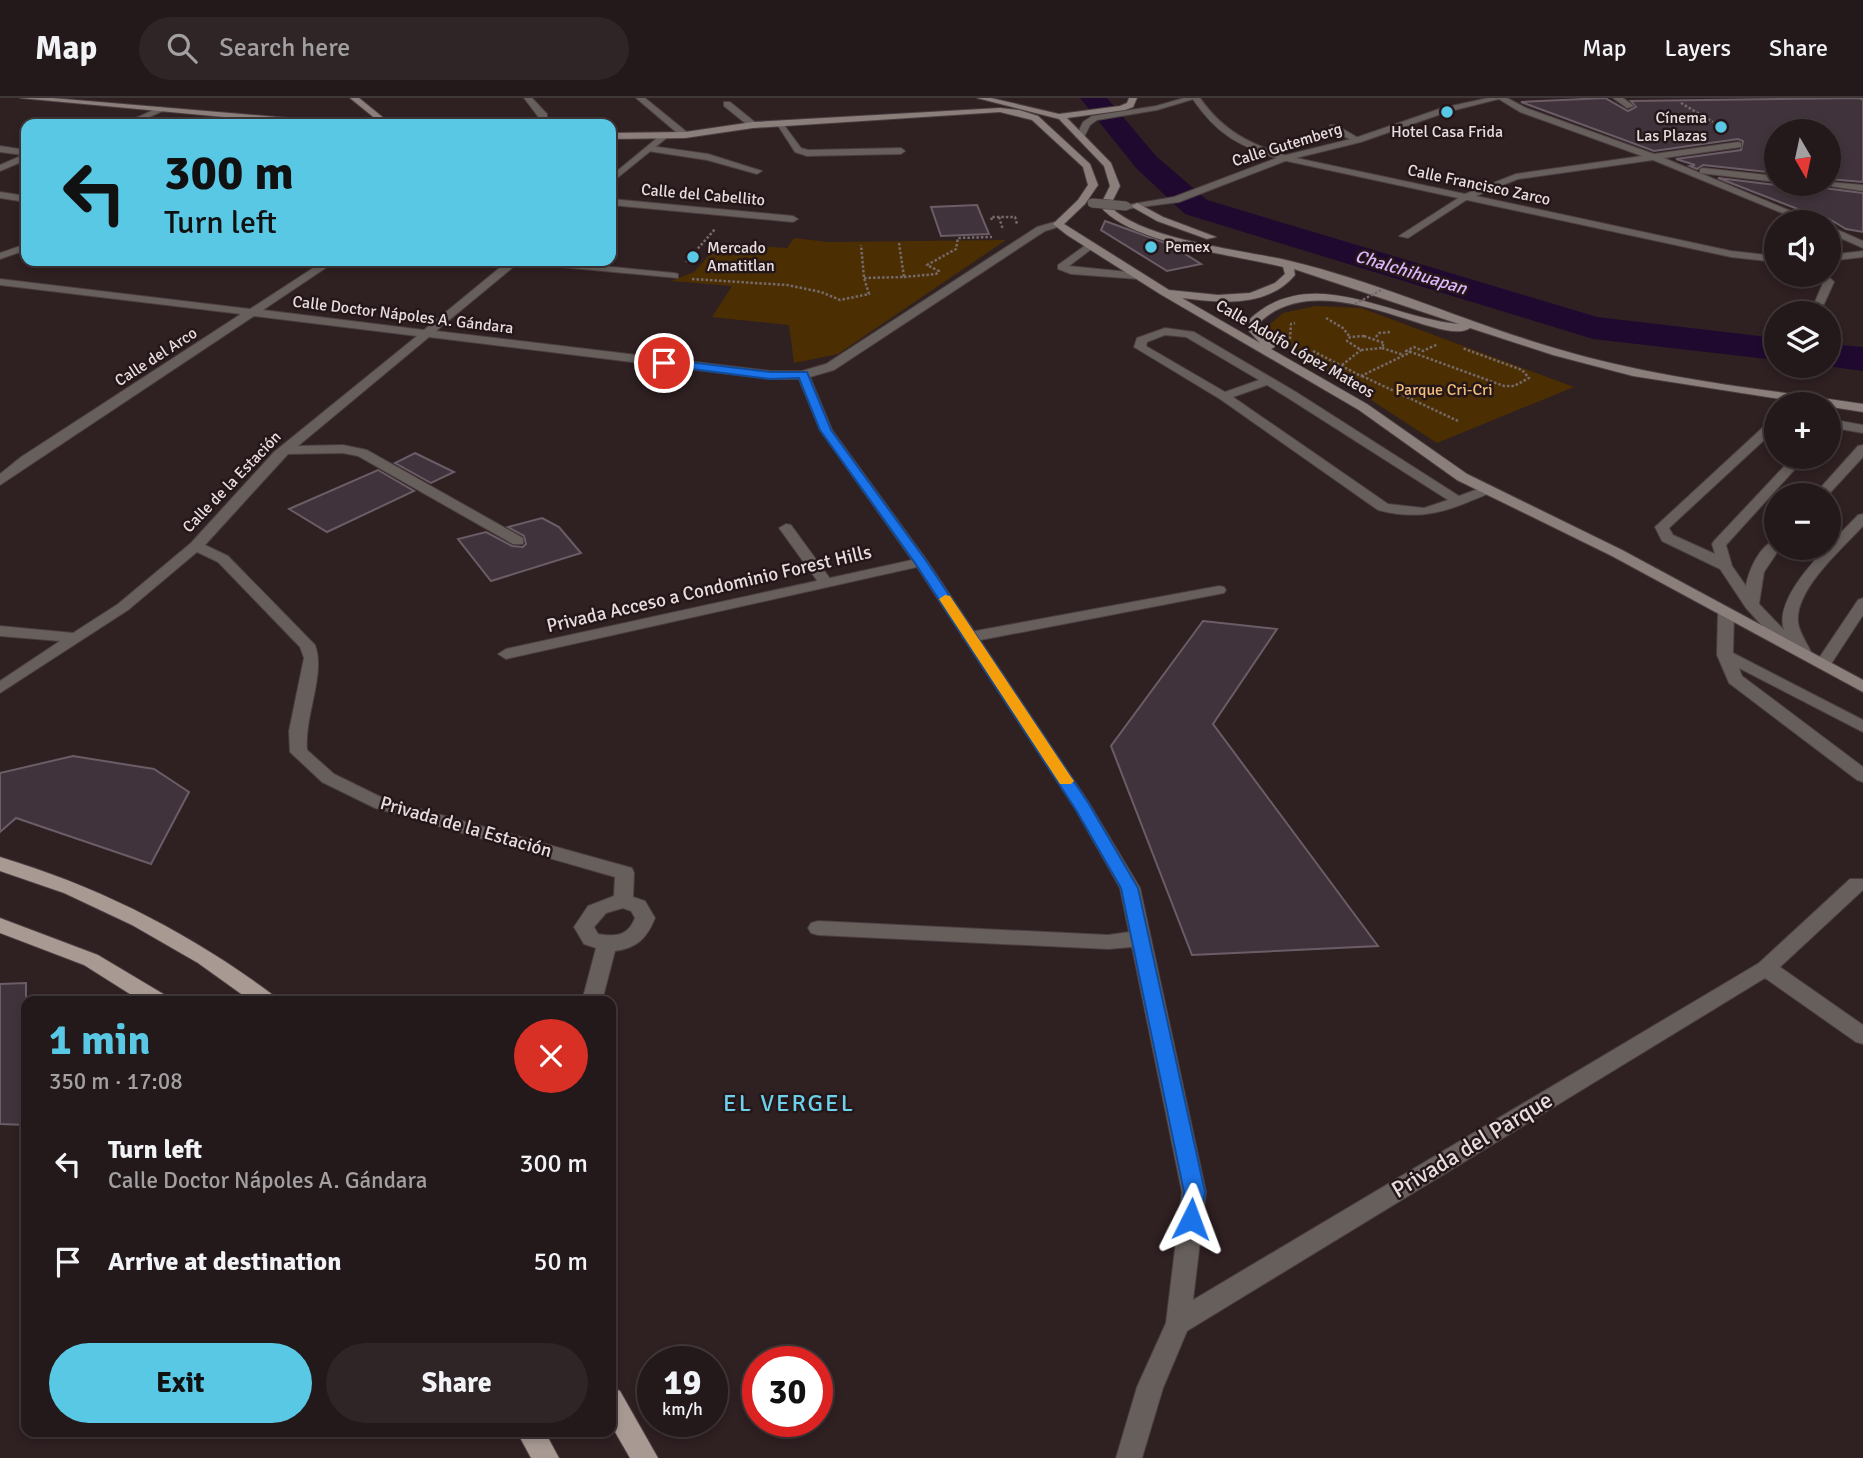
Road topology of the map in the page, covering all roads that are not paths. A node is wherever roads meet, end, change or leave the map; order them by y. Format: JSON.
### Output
{"nodes":[{"id":1,"x":24,"y":98,"type":"edge"},
{"id":2,"x":354,"y":98,"type":"edge"},
{"id":3,"x":528,"y":98,"type":"edge"},
{"id":4,"x":640,"y":98,"type":"edge"},
{"id":5,"x":981,"y":98,"type":"edge"},
{"id":6,"x":1133,"y":98,"type":"edge"},
{"id":7,"x":1195,"y":98,"type":"edge"},
{"id":8,"x":1500,"y":98,"type":"edge"},
{"id":9,"x":1617,"y":98,"type":"edge"},
{"id":10,"x":727,"y":104,"type":"dead end"},
{"id":11,"x":1630,"y":106,"type":"dead end"},
{"id":12,"x":163,"y":109,"type":"junction"},
{"id":13,"x":1125,"y":111,"type":"junction"},
{"id":14,"x":1067,"y":116,"type":"junction"},
{"id":15,"x":139,"y":119,"type":"edge"},
{"id":16,"x":270,"y":119,"type":"edge"},
{"id":17,"x":381,"y":119,"type":"edge"},
{"id":18,"x":544,"y":119,"type":"edge"},
{"id":19,"x":1037,"y":119,"type":"junction"},
{"id":20,"x":778,"y":123,"type":"junction"},
{"id":21,"x":752,"y":125,"type":"junction"},
{"id":22,"x":1333,"y":127,"type":"dead end"},
{"id":23,"x":685,"y":135,"type":"junction"},
{"id":24,"x":616,"y":136,"type":"edge"},
{"id":25,"x":665,"y":136,"type":"junction"},
{"id":26,"x":1080,"y":137,"type":"junction"},
{"id":27,"x":1358,"y":140,"type":"junction"},
{"id":28,"x":1738,"y":145,"type":"dead end"},
{"id":29,"x":0,"y":149,"type":"edge"},
{"id":30,"x":651,"y":149,"type":"junction"},
{"id":31,"x":901,"y":150,"type":"dead end"},
{"id":32,"x":21,"y":154,"type":"edge"},
{"id":33,"x":1653,"y":157,"type":"junction"},
{"id":34,"x":21,"y":158,"type":"edge"},
{"id":35,"x":1285,"y":158,"type":"junction"},
{"id":36,"x":0,"y":168,"type":"edge"},
{"id":37,"x":1682,"y":169,"type":"junction"},
{"id":38,"x":757,"y":171,"type":"dead end"},
{"id":39,"x":616,"y":176,"type":"edge"},
{"id":40,"x":1764,"y":178,"type":"edge"},
{"id":41,"x":1841,"y":186,"type":"edge"},
{"id":42,"x":1863,"y":188,"type":"edge"},
{"id":43,"x":0,"y":195,"type":"edge"},
{"id":44,"x":1466,"y":197,"type":"junction"},
{"id":45,"x":21,"y":198,"type":"edge"},
{"id":46,"x":616,"y":202,"type":"edge"},
{"id":47,"x":1087,"y":202,"type":"junction"},
{"id":48,"x":1131,"y":206,"type":"junction"},
{"id":49,"x":1783,"y":210,"type":"edge"},
{"id":50,"x":793,"y":219,"type":"dead end"},
{"id":51,"x":1058,"y":224,"type":"junction"},
{"id":52,"x":1841,"y":235,"type":"edge"},
{"id":53,"x":1404,"y":236,"type":"dead end"},
{"id":54,"x":1863,"y":245,"type":"edge"},
{"id":55,"x":1090,"y":246,"type":"junction"},
{"id":56,"x":21,"y":249,"type":"edge"},
{"id":57,"x":1863,"y":254,"type":"edge"},
{"id":58,"x":0,"y":256,"type":"edge"},
{"id":59,"x":1841,"y":257,"type":"edge"},
{"id":60,"x":1764,"y":258,"type":"edge"},
{"id":61,"x":1284,"y":263,"type":"junction"},
{"id":62,"x":323,"y":266,"type":"edge"},
{"id":63,"x":507,"y":266,"type":"edge"},
{"id":64,"x":573,"y":266,"type":"edge"},
{"id":65,"x":674,"y":276,"type":"road end"},
{"id":66,"x":1138,"y":276,"type":"junction"},
{"id":67,"x":1331,"y":278,"type":"junction"},
{"id":68,"x":0,"y":282,"type":"edge"},
{"id":69,"x":1164,"y":292,"type":"junction"},
{"id":70,"x":1354,"y":304,"type":"junction"},
{"id":71,"x":254,"y":312,"type":"junction"},
{"id":72,"x":1488,"y":330,"type":"junction"},
{"id":73,"x":424,"y":334,"type":"junction"},
{"id":74,"x":1287,"y":363,"type":"junction"},
{"id":75,"x":803,"y":374,"type":"junction"},
{"id":76,"x":1268,"y":381,"type":"junction"},
{"id":77,"x":1224,"y":396,"type":"junction"},
{"id":78,"x":1863,"y":408,"type":"edge"},
{"id":79,"x":1841,"y":425,"type":"edge"},
{"id":80,"x":1863,"y":429,"type":"edge"},
{"id":81,"x":1764,"y":433,"type":"edge"},
{"id":82,"x":1863,"y":449,"type":"edge"},
{"id":83,"x":285,"y":450,"type":"junction"},
{"id":84,"x":1789,"y":469,"type":"edge"},
{"id":85,"x":0,"y":481,"type":"edge"},
{"id":86,"x":1832,"y":483,"type":"edge"},
{"id":87,"x":1486,"y":490,"type":"junction"},
{"id":88,"x":1458,"y":501,"type":"junction"},
{"id":89,"x":1863,"y":518,"type":"edge"},
{"id":90,"x":786,"y":528,"type":"dead end"},
{"id":91,"x":518,"y":541,"type":"dead end"},
{"id":92,"x":196,"y":546,"type":"junction"},
{"id":93,"x":1764,"y":557,"type":"edge"},
{"id":94,"x":921,"y":562,"type":"junction"},
{"id":95,"x":1725,"y":566,"type":"junction"},
{"id":96,"x":826,"y":583,"type":"junction"},
{"id":97,"x":1219,"y":590,"type":"dead end"},
{"id":98,"x":1863,"y":603,"type":"edge"},
{"id":99,"x":1751,"y":605,"type":"junction"},
{"id":100,"x":1727,"y":613,"type":"junction"},
{"id":101,"x":0,"y":631,"type":"edge"},
{"id":102,"x":970,"y":637,"type":"junction"},
{"id":103,"x":74,"y":638,"type":"junction"},
{"id":104,"x":1803,"y":652,"type":"junction"},
{"id":105,"x":506,"y":654,"type":"dead end"},
{"id":106,"x":1725,"y":655,"type":"junction"},
{"id":107,"x":1823,"y":664,"type":"junction"},
{"id":108,"x":1863,"y":687,"type":"edge"},
{"id":109,"x":0,"y":688,"type":"edge"},
{"id":110,"x":1863,"y":727,"type":"edge"},
{"id":111,"x":1863,"y":776,"type":"edge"},
{"id":112,"x":0,"y":864,"type":"edge"},
{"id":113,"x":1857,"y":884,"type":"dead end"},
{"id":114,"x":623,"y":901,"type":"junction"},
{"id":115,"x":0,"y":925,"type":"edge"},
{"id":116,"x":818,"y":928,"type":"dead end"},
{"id":117,"x":1142,"y":938,"type":"junction"},
{"id":118,"x":607,"y":945,"type":"junction"},
{"id":119,"x":1766,"y":968,"type":"junction"},
{"id":120,"x":150,"y":996,"type":"edge"},
{"id":121,"x":260,"y":996,"type":"edge"},
{"id":122,"x":593,"y":996,"type":"edge"},
{"id":123,"x":1863,"y":1036,"type":"edge"},
{"id":124,"x":1178,"y":1323,"type":"junction"},
{"id":125,"x":616,"y":1409,"type":"edge"},
{"id":126,"x":533,"y":1437,"type":"edge"},
{"id":127,"x":545,"y":1458,"type":"edge"},
{"id":128,"x":645,"y":1458,"type":"edge"},
{"id":129,"x":1129,"y":1458,"type":"edge"}],
"edges":[{"from":1,"to":12,"type":"main road"},
{"from":2,"to":17,"type":"main road"},
{"from":3,"to":18,"type":"street"},
{"from":4,"to":23,"type":"street"},
{"from":5,"to":14,"type":"main road"},
{"from":6,"to":13,"type":"main road"},
{"from":7,"to":13,"type":"street"},
{"from":7,"to":35,"type":"street","name":"Calle Francisco Zarco"},
{"from":8,"to":27,"type":"street","name":"Calle Gutemberg"},
{"from":8,"to":33,"type":"street"},
{"from":9,"to":11,"type":"street"},
{"from":10,"to":21,"type":"street"},
{"from":12,"to":15,"type":"street"},
{"from":12,"to":16,"type":"main road"},
{"from":13,"to":14,"type":"main road"},
{"from":13,"to":26,"type":"street"},
{"from":14,"to":19,"type":"main road"},
{"from":14,"to":26,"type":"main road"},
{"from":19,"to":20,"type":"main road"},
{"from":19,"to":47,"type":"main road"},
{"from":20,"to":21,"type":"main road"},
{"from":20,"to":31,"type":"street"},
{"from":21,"to":23,"type":"main road"},
{"from":22,"to":27,"type":"street"},
{"from":23,"to":25,"type":"main road"},
{"from":24,"to":25,"type":"main road"},
{"from":25,"to":30,"type":"street"},
{"from":26,"to":61,"type":"main road"},
{"from":27,"to":35,"type":"street","name":"Calle Gutemberg"},
{"from":28,"to":33,"type":"street"},
{"from":29,"to":32,"type":"street"},
{"from":30,"to":38,"type":"street"},
{"from":30,"to":39,"type":"street"},
{"from":33,"to":37,"type":"street"},
{"from":33,"to":44,"type":"street"},
{"from":34,"to":36,"type":"street"},
{"from":35,"to":44,"type":"street","name":"Calle Francisco Zarco"},
{"from":35,"to":48,"type":"street","name":"Calle Gutemberg"},
{"from":37,"to":40,"type":"street"},
{"from":37,"to":49,"type":"street"},
{"from":41,"to":42,"type":"street"},
{"from":43,"to":45,"type":"street"},
{"from":44,"to":53,"type":"street"},
{"from":44,"to":60,"type":"street","name":"Calle Francisco Zarco"},
{"from":46,"to":50,"type":"street","name":"Calle del Cabellito"},
{"from":47,"to":48,"type":"street","name":"Calle Gutemberg","bridge":true},
{"from":47,"to":51,"type":"main road"},
{"from":48,"to":61,"type":"main road"},
{"from":51,"to":55,"type":"main road","name":"Calle Adolfo López Mateos"},
{"from":51,"to":75,"type":"street","name":"Calle Doctor Nápoles A. Gándara"},
{"from":52,"to":54,"type":"street"},
{"from":55,"to":66,"type":"main road","name":"Calle Adolfo López Mateos"},
{"from":55,"to":66,"type":"street"},
{"from":56,"to":58,"type":"street"},
{"from":57,"to":59,"type":"street"},
{"from":61,"to":67,"type":"main road"},
{"from":61,"to":69,"type":"main road"},
{"from":62,"to":71,"type":"street","name":"Calle del Arco"},
{"from":63,"to":73,"type":"street","name":"Calle de la Estación"},
{"from":64,"to":65,"type":"street"},
{"from":66,"to":69,"type":"main road","name":"Calle Adolfo López Mateos"},
{"from":67,"to":70,"type":"main road"},
{"from":67,"to":72,"type":"main road"},
{"from":68,"to":71,"type":"street","name":"Calle Doctor Nápoles A. Gándara"},
{"from":69,"to":74,"type":"main road","name":"Calle Adolfo López Mateos"},
{"from":70,"to":72,"type":"main road"},
{"from":70,"to":74,"type":"main road"},
{"from":71,"to":73,"type":"street","name":"Calle Doctor Nápoles A. Gándara"},
{"from":71,"to":85,"type":"street","name":"Calle del Arco"},
{"from":72,"to":78,"type":"main road"},
{"from":73,"to":75,"type":"street","name":"Calle Doctor Nápoles A. Gándara"},
{"from":73,"to":83,"type":"street","name":"Calle de la Estación"},
{"from":74,"to":87,"type":"main road","name":"Calle Adolfo López Mateos"},
{"from":75,"to":94,"type":"street"},
{"from":76,"to":77,"type":"street"},
{"from":76,"to":77,"type":"street"},
{"from":76,"to":88,"type":"street"},
{"from":77,"to":88,"type":"street"},
{"from":79,"to":80,"type":"street"},
{"from":81,"to":95,"type":"street"},
{"from":82,"to":86,"type":"street"},
{"from":83,"to":91,"type":"street"},
{"from":83,"to":92,"type":"street","name":"Calle de la Estación"},
{"from":84,"to":95,"type":"street"},
{"from":87,"to":88,"type":"street"},
{"from":87,"to":100,"type":"main road","name":"Calle Adolfo López Mateos"},
{"from":89,"to":104,"type":"street"},
{"from":90,"to":96,"type":"street"},
{"from":92,"to":103,"type":"street","name":"Calle de la Estación"},
{"from":92,"to":114,"type":"street","name":"Privada de la Estación"},
{"from":93,"to":99,"type":"street"},
{"from":94,"to":96,"type":"street","name":"Privada Acceso a Condominio Forest Hills"},
{"from":94,"to":102,"type":"street"},
{"from":95,"to":99,"type":"street"},
{"from":96,"to":105,"type":"street","name":"Privada Acceso a Condominio Forest Hills"},
{"from":97,"to":102,"type":"street"},
{"from":98,"to":107,"type":"street"},
{"from":99,"to":104,"type":"street"},
{"from":100,"to":104,"type":"main road","name":"Calle Adolfo López Mateos"},
{"from":100,"to":106,"type":"street"},
{"from":101,"to":103,"type":"street"},
{"from":102,"to":117,"type":"street"},
{"from":103,"to":109,"type":"street","name":"Calle de la Estación"},
{"from":104,"to":107,"type":"main road","name":"Calle Adolfo López Mateos"},
{"from":106,"to":110,"type":"street"},
{"from":106,"to":111,"type":"street"},
{"from":107,"to":108,"type":"main road","name":"Calle Adolfo López Mateos"},
{"from":112,"to":121,"type":"main road"},
{"from":113,"to":119,"type":"street","name":"Privada del Parque"},
{"from":114,"to":118,"type":"street"},
{"from":114,"to":118,"type":"street"},
{"from":115,"to":120,"type":"main road"},
{"from":116,"to":117,"type":"street"},
{"from":117,"to":124,"type":"street"},
{"from":118,"to":122,"type":"street"},
{"from":119,"to":123,"type":"street"},
{"from":119,"to":124,"type":"street","name":"Privada del Parque"},
{"from":124,"to":129,"type":"street"},
{"from":125,"to":128,"type":"main road"},
{"from":126,"to":127,"type":"main road"}]}
